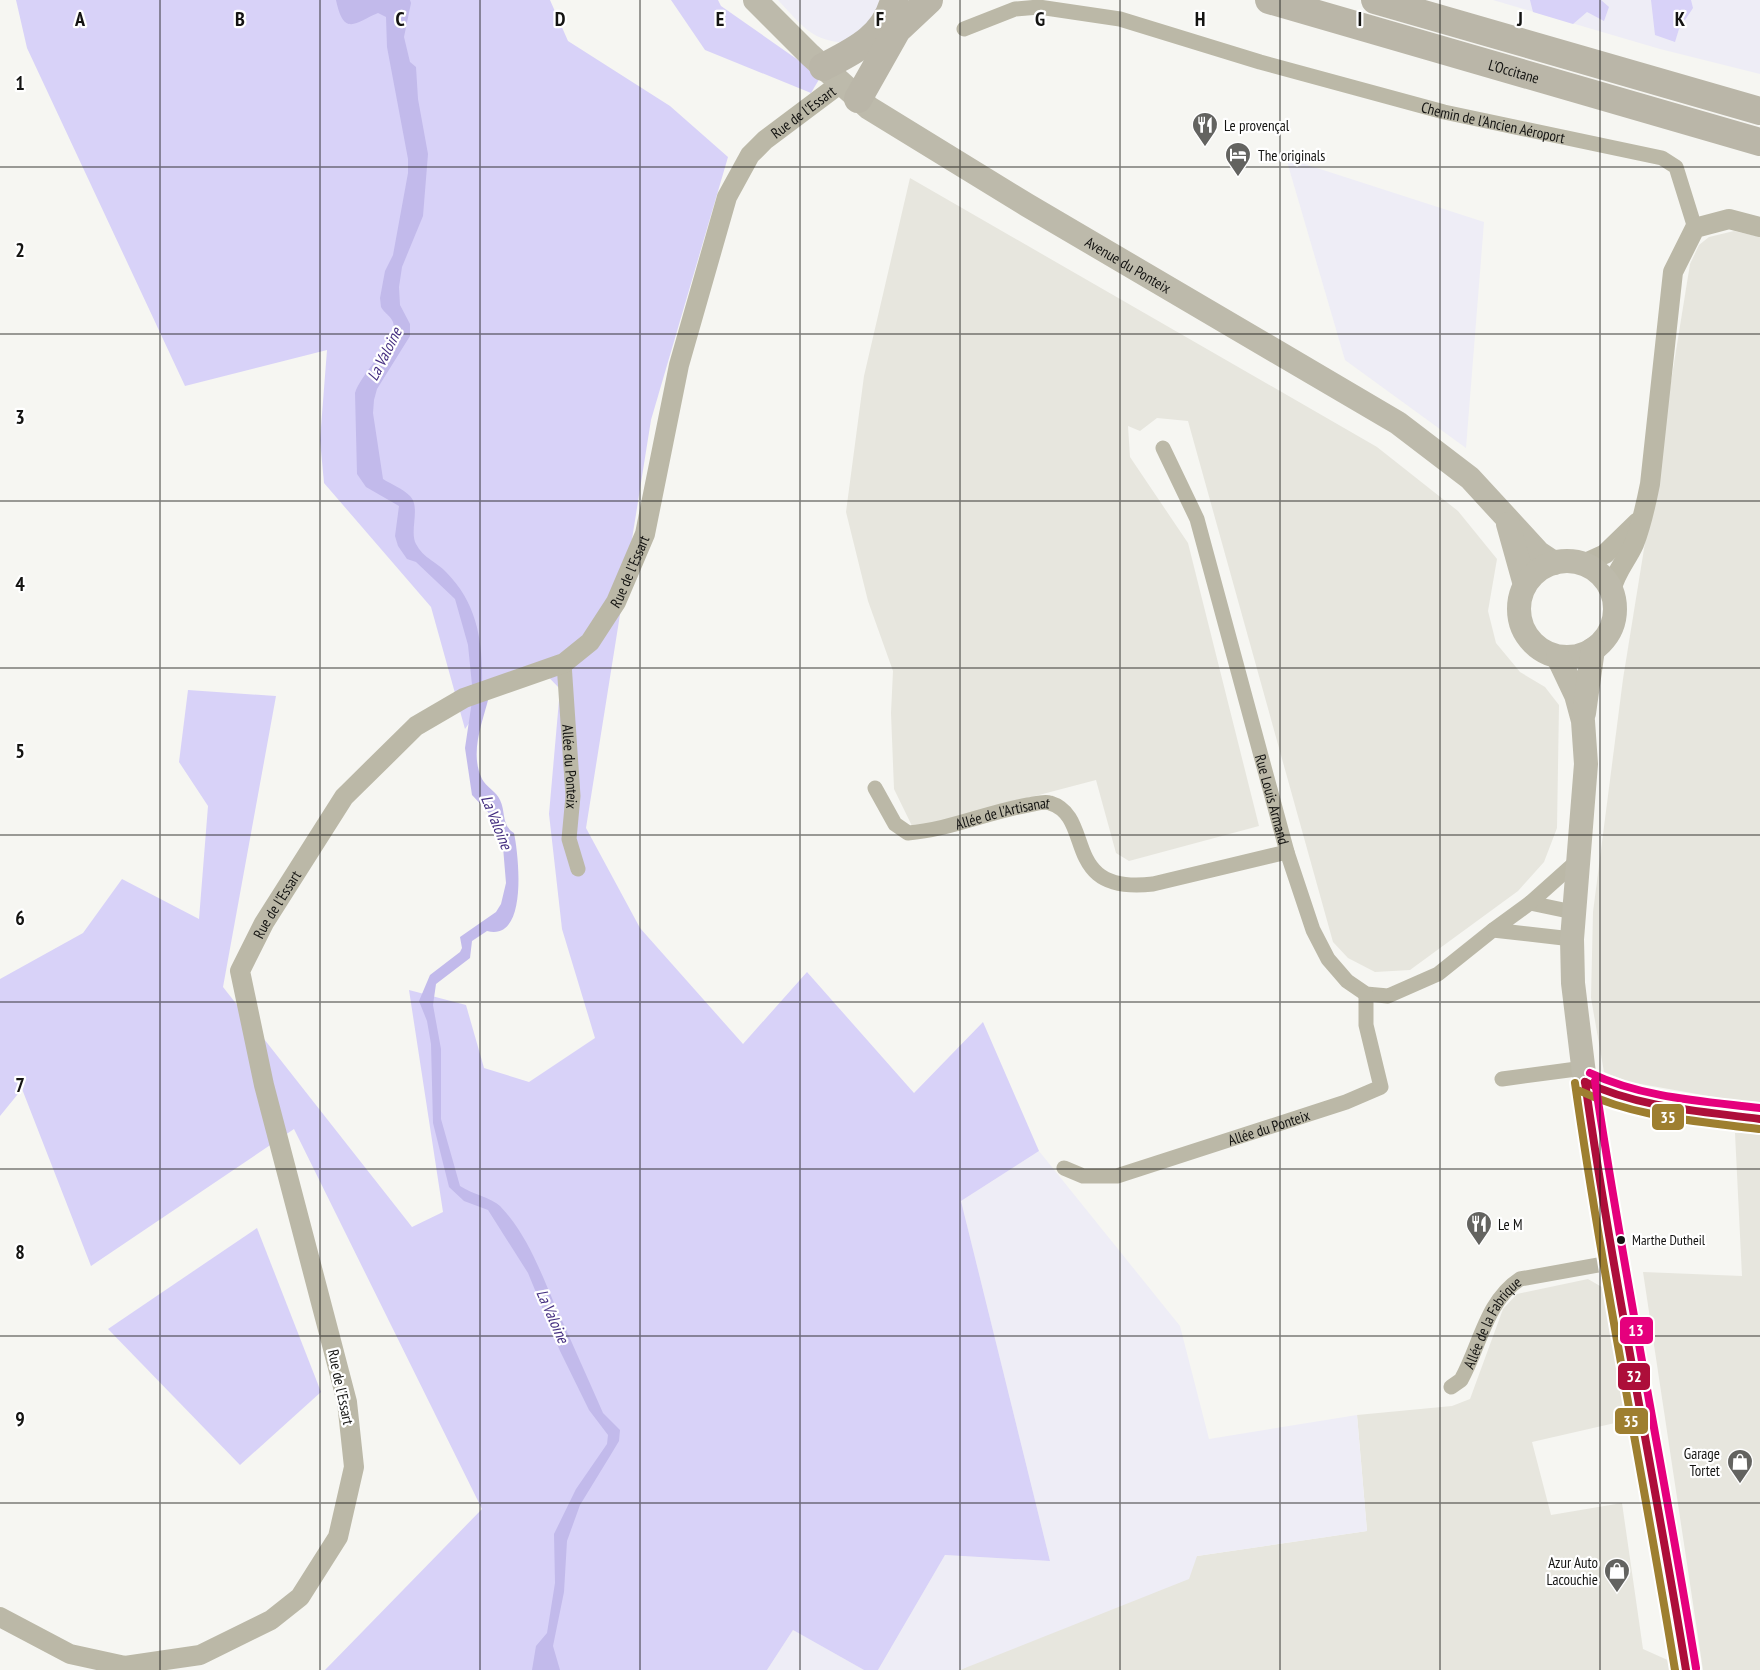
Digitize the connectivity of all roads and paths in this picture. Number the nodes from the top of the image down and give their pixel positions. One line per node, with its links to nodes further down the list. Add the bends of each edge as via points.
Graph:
1 (755, 0): 7 (main road, Avenue du Ponteix)
2 (894, 0): 7 (highway, via 882,27 853,53)
3 (928, 0): 7 (highway)
4 (1269, 0): 9 (highway, L'Occitane)
5 (1375, 0): 8 (highway, L'Occitane)
6 (964, 29): 11 (street, Chemin de l'Ancien Aéroport, via 1015,9 1040,7 1120,19 1444,112 1662,158 1676,167)
7 (841, 83): 14 (main road, Avenue du Ponteix, via 896,126 1398,423 1470,478); 21 (street, Rue de l'Essart, via 765,140 750,155 727,197 679,365 645,534 616,602 590,642)
8 (1760, 111)
9 (1760, 142)
10 (1760, 227): 11 (street, via 1729,219)
11 (1695, 228): 13 (street, via 1673,272)
12 (1163, 448): 24 (street, Rue Louis Armand, via 1197,519)
13 (1644, 516): 16 (street, via 1605,554); 18 (street)
14 (1508, 522): 15 (main road, Avenue du Ponteix); 17 (main road, Avenue du Ponteix)
15 (1554, 563): 16 (main road); 17 (main road, via 1538,571)
16 (1583, 564): 18 (main road, via 1600,575)
17 (1525, 585): 20 (main road, via 1519,607 1523,629 1531,642)
18 (1611, 591): 19 (main road, via 1613,623)
19 (1593, 649): 20 (main road, via 1570,658); 22 (main road)
20 (1558, 657): 22 (main road)
21 (564, 663): 26 (street, Allée du Ponteix, via 573,796 569,839); 38 (street, Rue de l'Essart, via 464,698 416,726 344,797 264,924 240,971 264,1085 347,1402 354,1467 338,1537 300,1597 271,1620 200,1655 125,1666 70,1654)
22 (1583, 721): 25 (main road, via 1586,764)
23 (875, 788): 24 (street, Allée de l'Artisanat, via 894,824 908,833 1048,802 1062,809 1094,870 1110,884 1152,884)
24 (1287, 852): 31 (street, Rue Louis Armand, via 1313,930 1328,959 1347,981)
25 (1577, 861): 27 (street); 28 (main road)
26 (578, 869)
27 (1530, 903): 28 (street); 29 (street)
28 (1573, 912): 30 (main road)
29 (1493, 930): 30 (street); 31 (street, via 1438,974 1388,996)
30 (1572, 939): 32 (main road)
31 (1366, 994): 35 (street, Allée du Ponteix, via 1366,1026 1381,1087 1346,1102 1117,1176 1083,1176)
32 (1584, 1075): 33 (street); 34 (street, via 1600,1090 1654,1103); 36 (main road)
33 (1502, 1079)
34 (1760, 1119)
35 (1064, 1168)
36 (1615, 1262): 37 (street, Allée de la Fabrique, via 1520,1280 1507,1288 1496,1301 1461,1380); 39 (main road)
37 (1451, 1387)
38 (0, 1617)
39 (1686, 1670)

